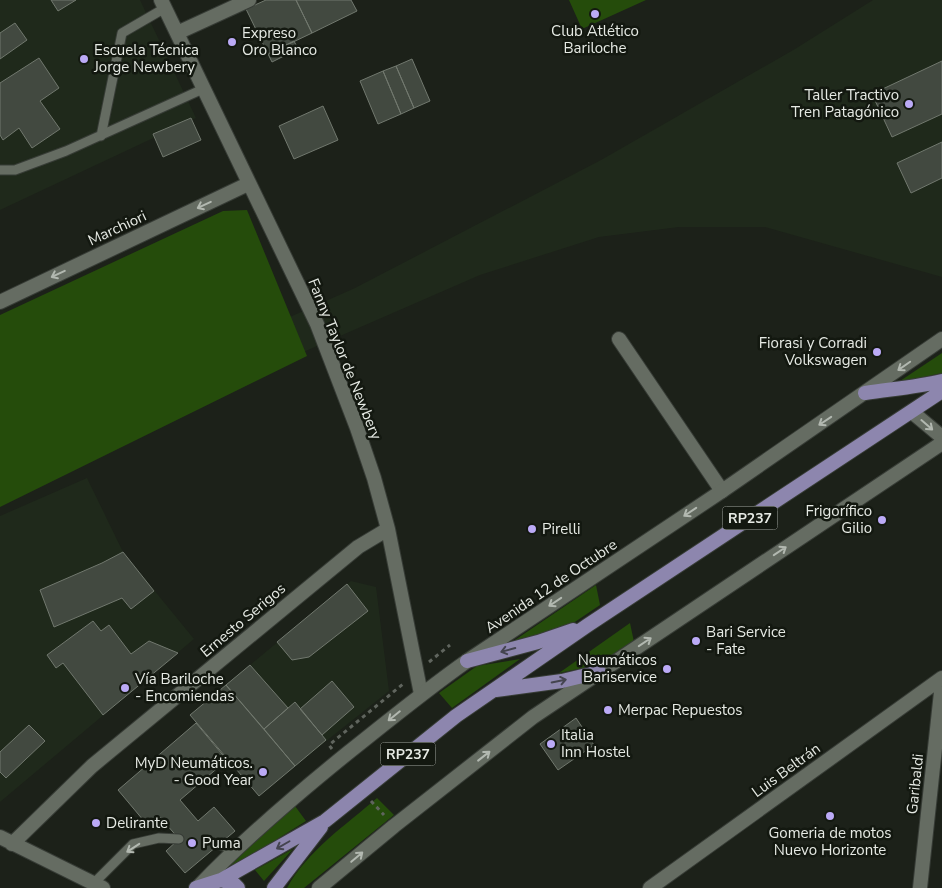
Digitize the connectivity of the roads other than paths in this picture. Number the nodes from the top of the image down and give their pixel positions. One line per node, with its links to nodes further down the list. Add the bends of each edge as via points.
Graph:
1 (248, 0): 3 (street)
2 (163, 4): 3 (street, Fanny Taylor de Newbery); 5 (lane, via 122,33)
3 (177, 33): 4 (street, Fanny Taylor de Newbery)
4 (203, 89): 5 (lane); 7 (street, Fanny Taylor de Newbery)
5 (101, 136): 6 (lane, via 15,170)
6 (0, 170)
7 (248, 184): 8 (street, Marchiori, one-way to 8); 18 (street, Fanny Taylor de Newbery, via 317,324 358,428)
8 (0, 302)
9 (619, 339): 17 (street)
10 (942, 340): 13 (street, Avenida 12 de Octubre, one-way to 13)
11 (942, 381): 13 (main road)
12 (942, 391): 14 (main road, RP237)
13 (865, 393): 17 (street, Avenida 12 de Octubre, one-way to 17)
14 (912, 412): 15 (street, one-way to 15); 19 (main road, RP237)
15 (942, 438)
16 (942, 443): 21 (street, one-way to 16)
17 (722, 491): 20 (street, Avenida 12 de Octubre, one-way to 20)
18 (388, 529): 25 (street, Fanny Taylor de Newbery); 28 (street, Ernesto Serigos, via 358,547)
19 (588, 625): 20 (main road, one-way to 20); 24 (main road, RP237)
20 (467, 661): 25 (street, Avenida 12 de Octubre)
21 (599, 672): 24 (main road, one-way to 21); 36 (street, one-way to 21, via 533,717)
22 (942, 678): 37 (street, Luis Beltrán)
23 (942, 683): 38 (street, Garibaldi)
24 (493, 691): 26 (main road, RP237, via 456,716)
25 (421, 694): 30 (street, Avenida 12 de Octubre, one-way to 30)
26 (325, 820): 31 (main road, RP237, one-way to 31); 35 (main road, RP237)
27 (179, 839): 32 (lane, one-way to 32, via 159,838 133,844)
28 (6, 840): 32 (street)
29 (218, 845): 30 (lane)
30 (235, 849): 33 (street, Avenida 12 de Octubre)
31 (221, 880): 33 (main road, RP237); 34 (main road)
32 (98, 886)
33 (198, 887)
34 (238, 888)
35 (274, 888)
36 (319, 888)
37 (650, 888)
38 (920, 888)

